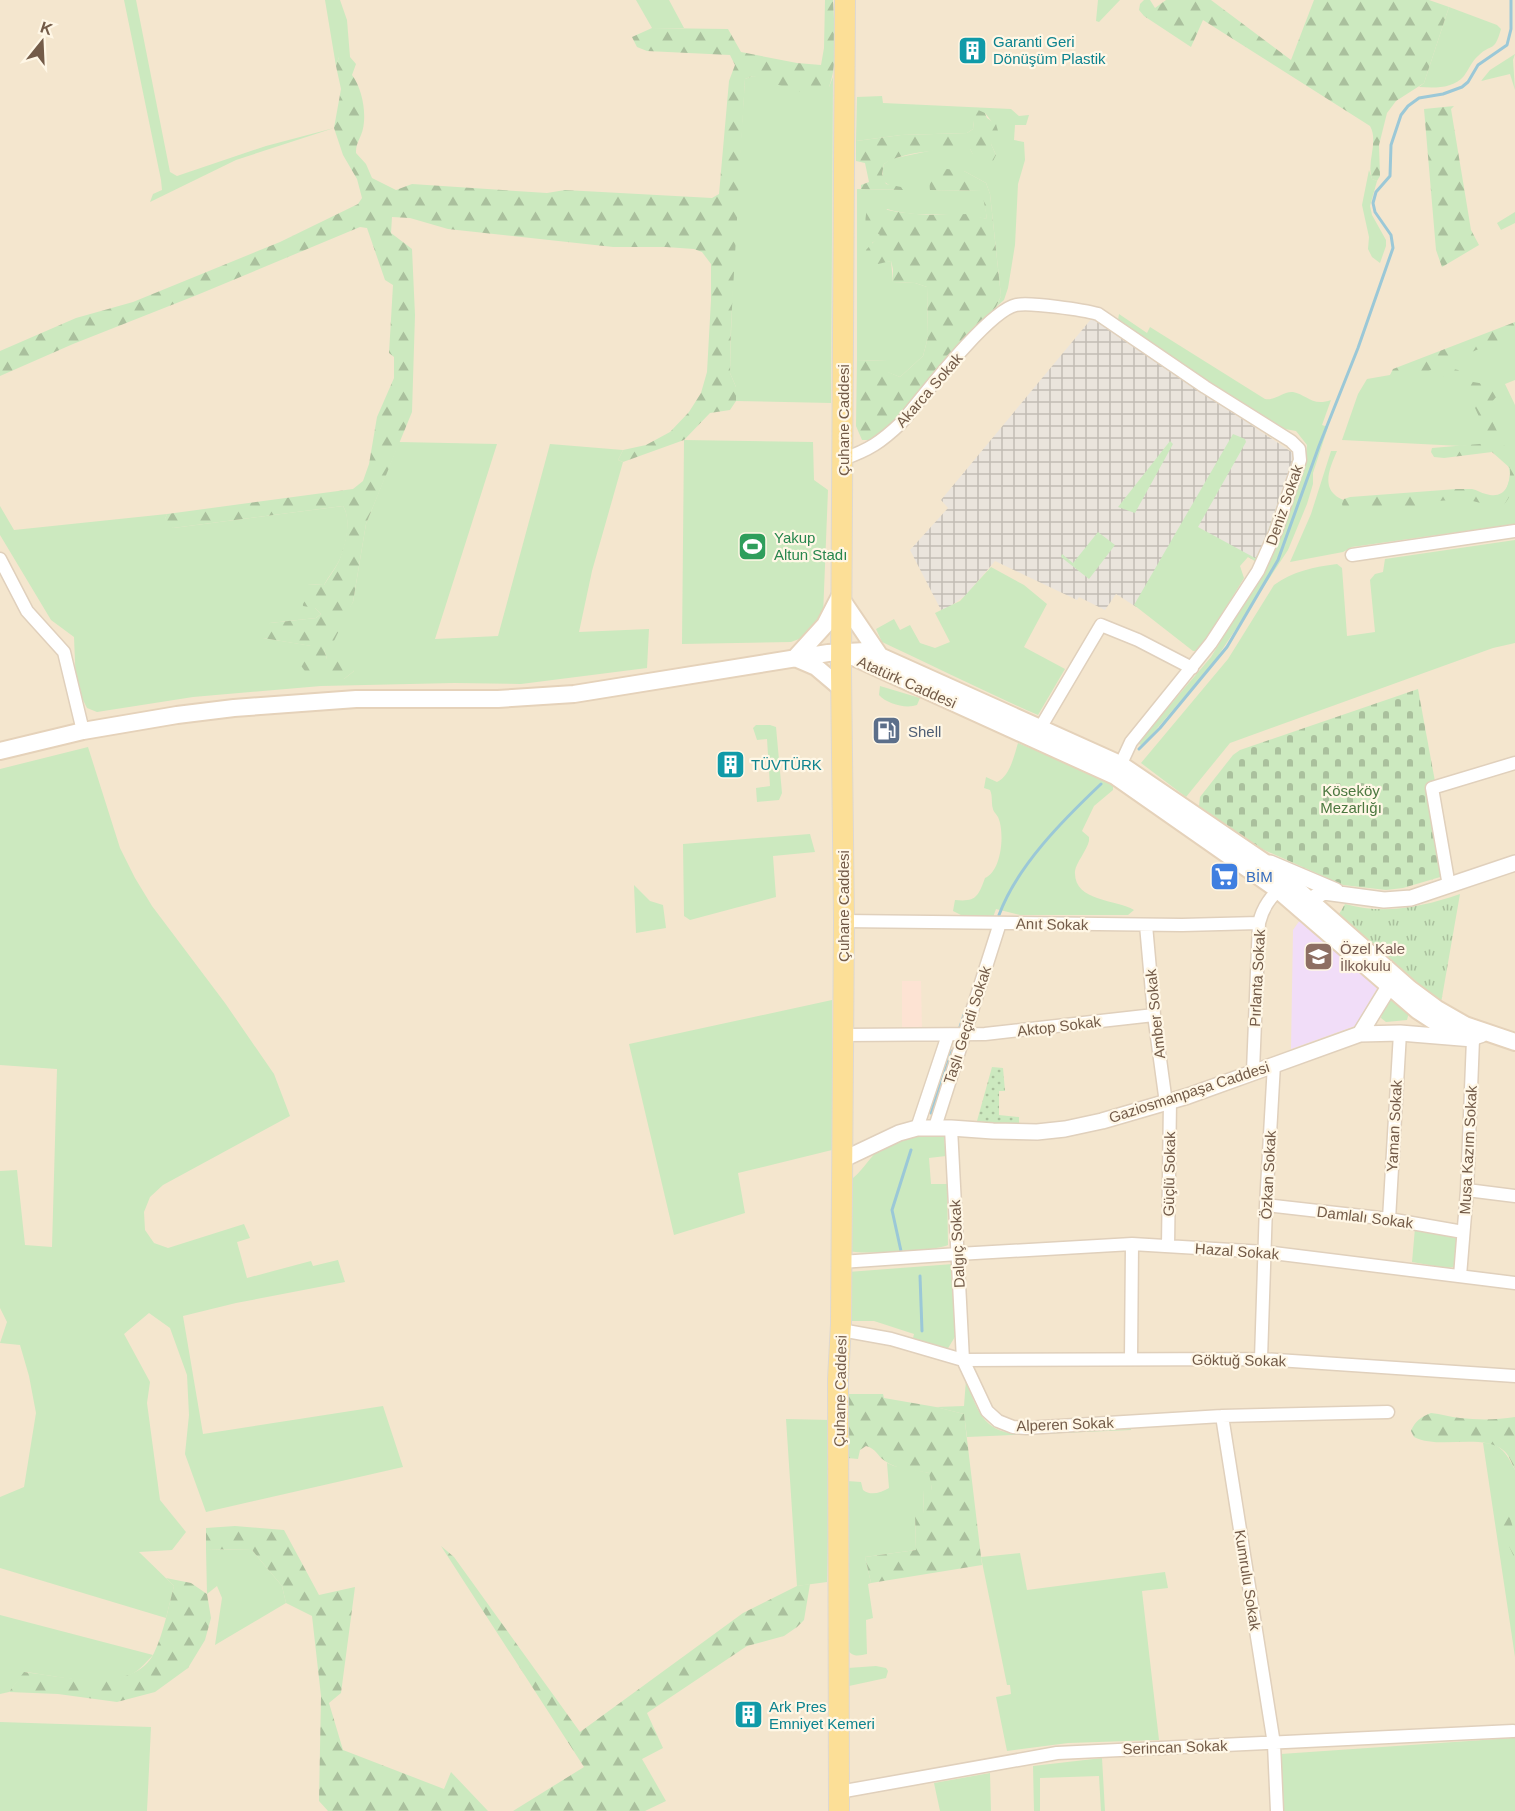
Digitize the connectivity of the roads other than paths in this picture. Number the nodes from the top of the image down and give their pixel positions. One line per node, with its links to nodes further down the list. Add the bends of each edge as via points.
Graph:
1 (845, 0): 3 (main road, Çuhane Caddesi)
2 (1007, 308): 3 (street, Akarca Sokak, via 983,327 886,437 866,451); 11 (street, Deniz Sokak, via 1017,304 1098,314 1299,449 1300,460 1268,552 1230,617)
3 (843, 459): 7 (main road, Çuhane Caddesi)
4 (1515, 531): 5 (street)
5 (1352, 555)
6 (0, 559): 13 (street, via 27,611 64,652)
7 (842, 596): 8 (main road, Çuhane Caddesi); 9 (main road); 10 (main road, via 825,625)
8 (842, 652): 9 (main road, Atatürk Caddesi, via 866,651); 10 (main road); 12 (main road, Çuhane Caddesi); 14 (main road, Atatürk Caddesi)
9 (880, 656): 14 (main road, Atatürk Caddesi)
10 (795, 658): 12 (main road, via 816,667); 13 (main road, via 574,694 297,703 204,712)
11 (1192, 668): 14 (street, via 1101,625); 17 (street, Deniz Sokak, via 1131,742)
12 (842, 690): 24 (main road, Çuhane Caddesi)
13 (83, 731): 15 (main road)
14 (1037, 734): 17 (main road, Atatürk Caddesi)
15 (0, 751)
16 (1515, 763): 21 (street, via 1432,788)
17 (1118, 770): 18 (main road, Atatürk Caddesi); 20 (main road, Atatürk Caddesi)
18 (1258, 858): 20 (main road, Atatürk Caddesi); 22 (street)
19 (1515, 863): 21 (street)
20 (1283, 885): 23 (main road, Atatürk Caddesi); 25 (street, Pırlanta Sokak, via 1264,907)
21 (1449, 886): 22 (street, via 1398,900)
22 (1347, 895): 23 (street, via 1324,892)
23 (1307, 906): 28 (main road, Atatürk Caddesi); 35 (main road, Atatürk Caddesi, via 1410,989)
24 (844, 921): 26 (street, Anıt Sokak); 32 (main road, Çuhane Caddesi)
25 (1259, 922): 27 (street, Anıt Sokak); 38 (street, Pırlanta Sokak)
26 (1000, 923): 27 (street, Anıt Sokak); 34 (street, Taşlı Geçidi Sokak)
27 (1146, 925): 29 (street, Amber Sokak)
28 (1389, 985): 31 (street); 35 (main road, Atatürk Caddesi, via 1431,1020 1450,1030)
29 (1154, 1015): 34 (street, Aktop Sokak); 39 (street, Amber Sokak)
30 (1400, 1033): 31 (street, Gaziosmanpaşa Caddesi); 35 (street, Gaziosmanpaşa Caddesi); 46 (street, Yaman Sokak)
31 (1360, 1034): 37 (street, Gaziosmanpaşa Caddesi)
32 (843, 1035): 33 (street, Aktop Sokak); 42 (main road, Çuhane Caddesi)
33 (948, 1035): 34 (street, Aktop Sokak); 41 (street)
34 (964, 1035): 40 (street, Taşlı Geçidi Sokak)
35 (1481, 1036): 36 (main road, Atatürk Caddesi); 43 (street, Musa Kazım Sokak)
36 (1515, 1043)
37 (1274, 1064): 38 (street, Gaziosmanpaşa Caddesi); 45 (street, Özkan Sokak)
38 (1253, 1071): 39 (street, Gaziosmanpaşa Caddesi)
39 (1168, 1102): 40 (street, Gaziosmanpaşa Caddesi, via 1048,1131); 49 (street, Güçlü Sokak)
40 (943, 1127): 41 (street, Gaziosmanpaşa Caddesi); 51 (street, Dalgıç Sokak)
41 (917, 1128): 42 (street, Gaziosmanpaşa Caddesi, via 899,1132)
42 (842, 1160): 52 (main road, Çuhane Caddesi)
43 (1467, 1190): 44 (street); 47 (street, Musa Kazım Sokak)
44 (1515, 1196)
45 (1266, 1205): 46 (street, Damlalı Sokak); 50 (street, Özkan Sokak)
46 (1389, 1218): 47 (street, Damlalı Sokak)
47 (1463, 1232): 53 (street, Musa Kazım Sokak)
48 (1132, 1244): 49 (street, Hazal Sokak); 51 (street, Hazal Sokak); 56 (street)
49 (1168, 1246): 50 (street, Hazal Sokak)
50 (1265, 1252): 53 (street, Hazal Sokak); 57 (street, Özkan Sokak)
51 (958, 1254): 52 (street, Hazal Sokak); 58 (street, Dalgıç Sokak)
52 (841, 1262): 55 (main road, Çuhane Caddesi)
53 (1460, 1276): 54 (street, Hazal Sokak)
54 (1515, 1283)
55 (841, 1330): 58 (street, via 891,1339); 64 (main road, Çuhane Caddesi)
56 (1131, 1359): 57 (street, Göktuğ Sokak); 58 (street, Göktuğ Sokak)
57 (1261, 1359): 59 (street, Göktuğ Sokak)
58 (963, 1360): 61 (street, Alperen Sokak, via 987,1411 1013,1427)
59 (1515, 1376)
60 (1388, 1412): 61 (street, Alperen Sokak)
61 (1222, 1416): 63 (street, Kumrulu Sokak)
62 (1513, 1731): 63 (street, Serincan Sokak)
63 (1274, 1744): 64 (street, Serincan Sokak, via 1057,1754); 65 (street, Kumrulu Sokak)
64 (839, 1801)
65 (1277, 1811)

